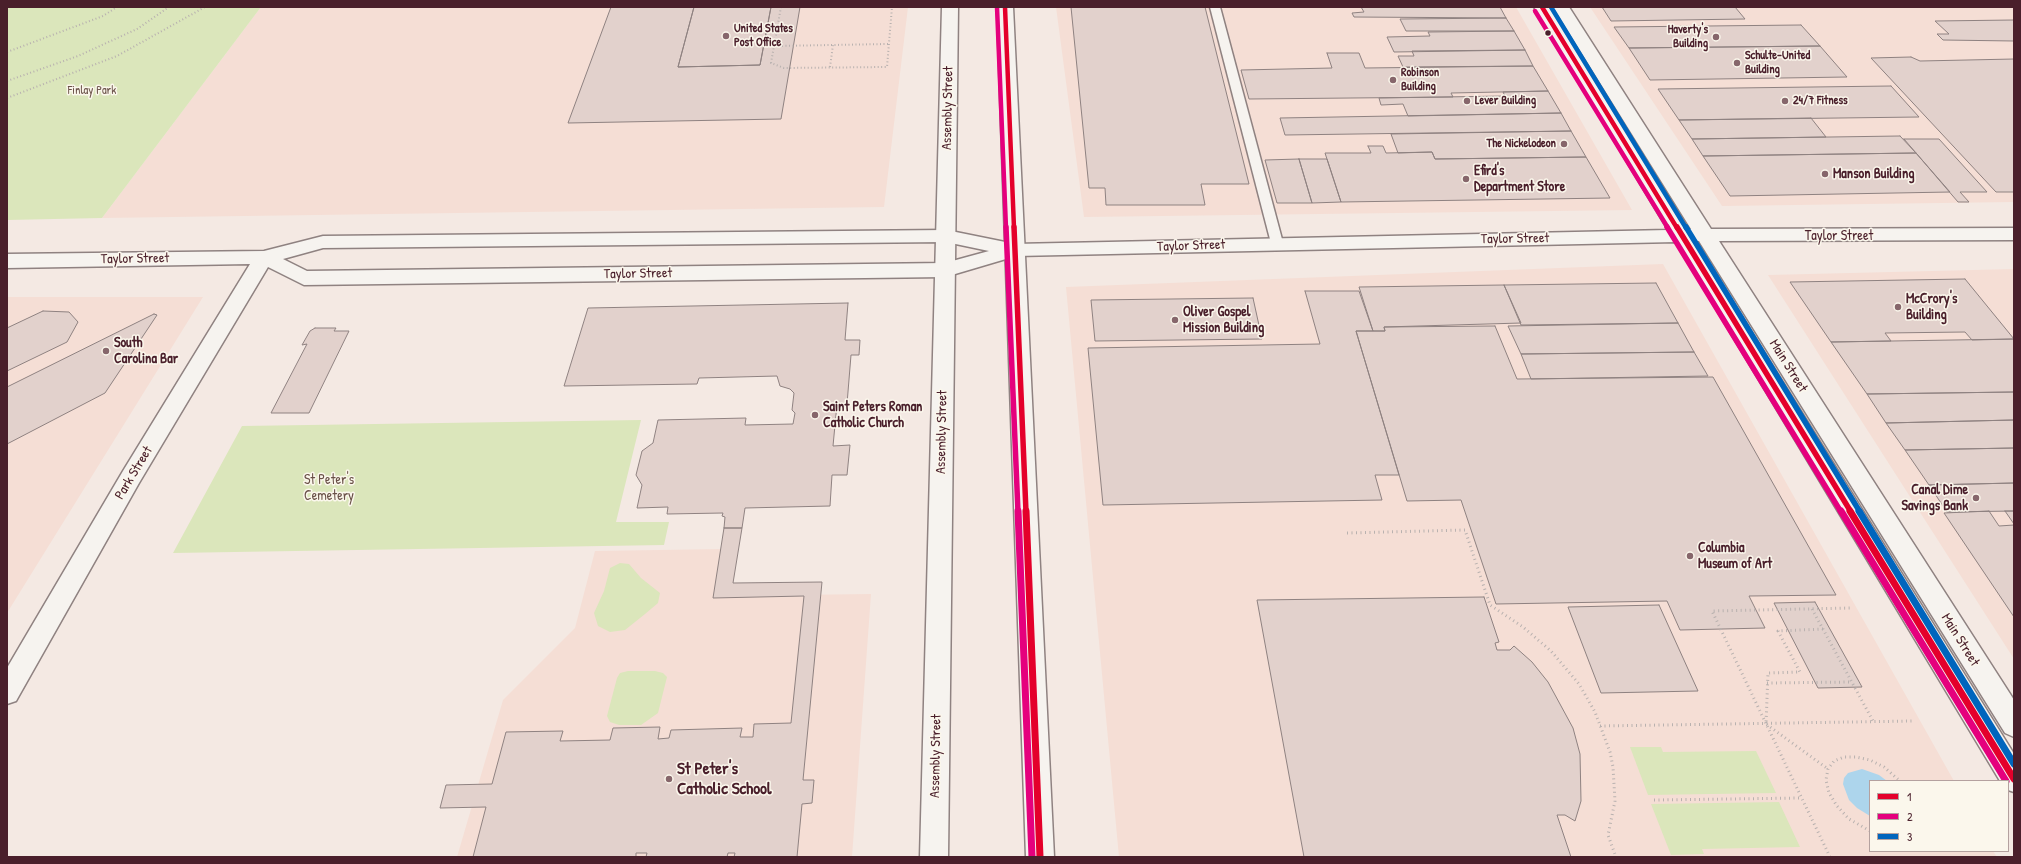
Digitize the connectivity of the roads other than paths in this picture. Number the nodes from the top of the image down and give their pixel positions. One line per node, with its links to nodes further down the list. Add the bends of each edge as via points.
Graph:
1 (950, 7): 7 (main road, Assembly Street)
2 (1005, 7): 11 (main road)
3 (1215, 7): 10 (lane)
4 (1542, 7): 8 (main road, Main Street)
5 (1561, 7): 9 (main road, Main Street)
6 (2014, 234): 9 (main road, Taylor Street)
7 (946, 236): 11 (main road, Taylor Street); 12 (main road, Taylor Street, via 323,242); 14 (main road, Assembly Street)
8 (1682, 236): 9 (main road, Taylor Street); 10 (main road, Taylor Street); 17 (main road, Main Street)
9 (1705, 236): 16 (main road, Main Street)
10 (1278, 243): 11 (main road, Taylor Street)
11 (1015, 250): 14 (main road, Taylor Street); 19 (main road)
12 (264, 257): 13 (main road, Taylor Street); 14 (main road, Taylor Street, via 304,278); 15 (main road, Park Street, via 131,477)
13 (7, 261)
14 (945, 270): 18 (main road, Assembly Street)
15 (7, 692)
16 (2014, 724)
17 (2014, 779)
18 (934, 857)
19 (1040, 857)

